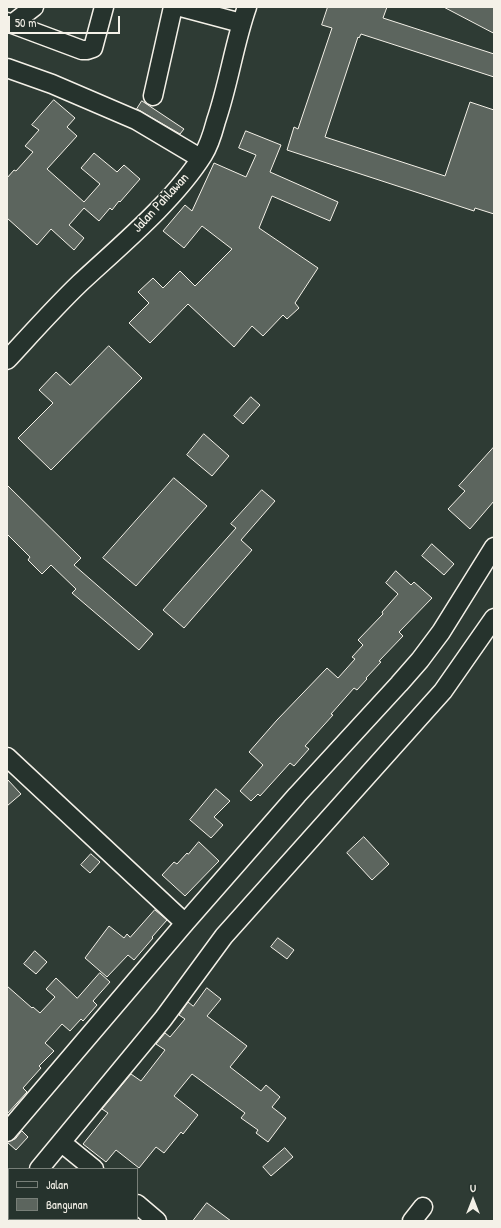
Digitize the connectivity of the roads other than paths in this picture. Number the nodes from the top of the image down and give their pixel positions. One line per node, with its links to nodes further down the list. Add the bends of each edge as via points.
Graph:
1 (34, 7): 6 (street)
2 (104, 7): 6 (street, via 96,41 93,48 87,50)
3 (173, 7): 8 (street)
4 (181, 7): 5 (street)
5 (244, 15): 9 (street, Jalan Pahlawan, via 220,110 211,138)
6 (10, 23)
7 (7, 68): 9 (street, via 136,120)
8 (153, 96)
9 (200, 158): 10 (street, Jalan Pahlawan, via 183,182 156,211 77,286)
10 (7, 360)
11 (494, 547): 14 (street, via 441,632 420,660)
12 (494, 618): 16 (street, via 443,691 224,936 163,1019)
13 (7, 757): 14 (street)
14 (185, 923): 15 (street)
15 (7, 1132)
16 (62, 1143): 17 (street); 18 (street)
17 (40, 1168)
18 (93, 1168)
19 (138, 1205): 20 (street)
20 (157, 1221)

